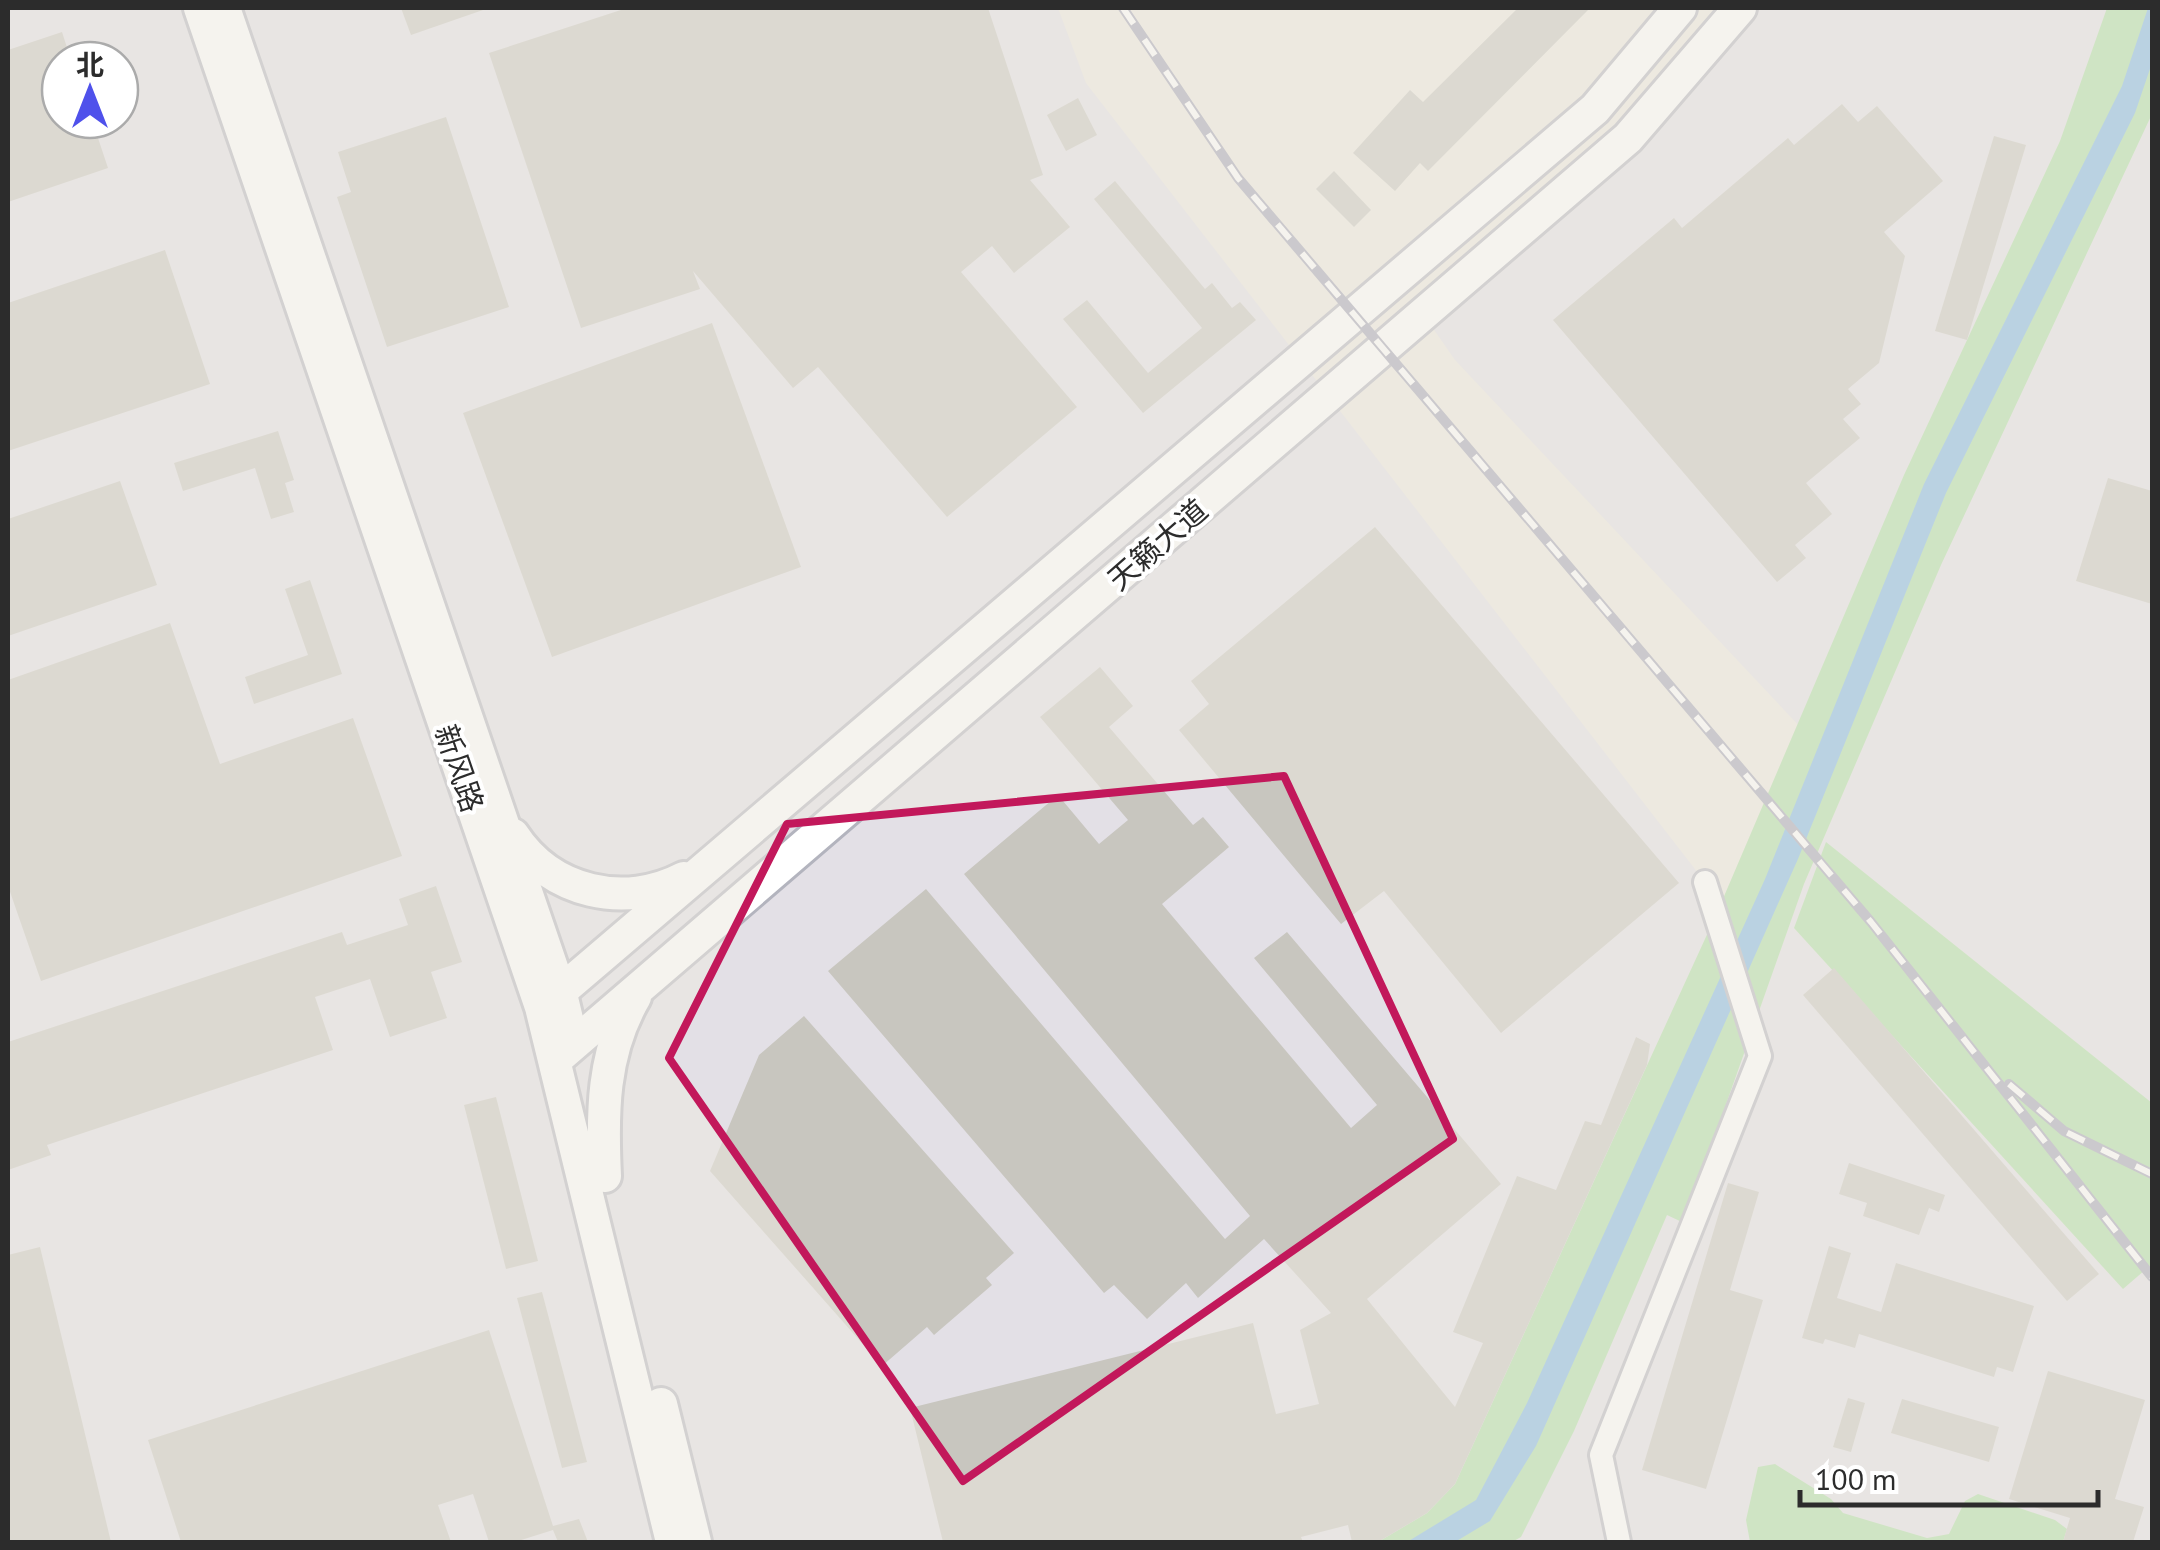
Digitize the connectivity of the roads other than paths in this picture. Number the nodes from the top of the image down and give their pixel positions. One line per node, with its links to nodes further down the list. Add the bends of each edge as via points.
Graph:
1 (200, 8): 9 (main road, 新风路)
2 (224, 8): 5 (main road, 新风路)
3 (1680, 8): 6 (main road, 天籁大道, via 1595,110)
4 (1740, 8): 8 (main road, 天籁大道, via 1628,138)
5 (500, 814): 6 (main road, via 527,856 570,883 613,896 659,891); 9 (main road, 新风路)
6 (719, 859): 9 (main road, 天籁大道)
7 (1705, 882): 14 (street, via 1760,1056 1602,1455)
8 (640, 988): 10 (main road, 天籁大道); 11 (main road, via 622,1018 601,1106)
9 (551, 1000): 10 (main road, 新风路)
10 (564, 1053): 11 (main road, 新风路); 12 (main road, 新风路)
11 (605, 1176): 13 (main road, 新风路)
12 (672, 1542)
13 (695, 1542)
14 (1619, 1542)

